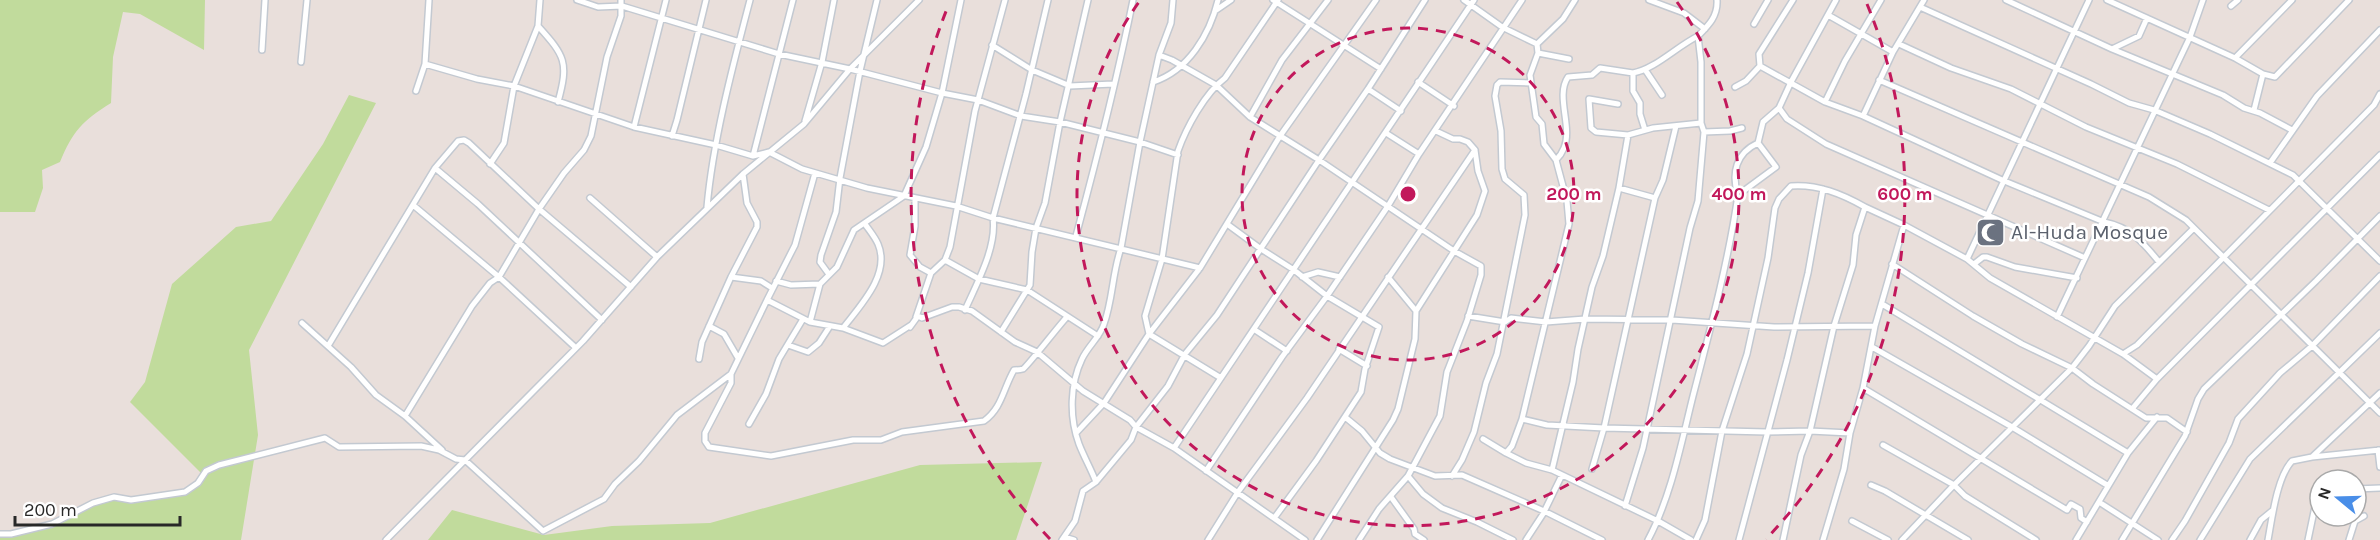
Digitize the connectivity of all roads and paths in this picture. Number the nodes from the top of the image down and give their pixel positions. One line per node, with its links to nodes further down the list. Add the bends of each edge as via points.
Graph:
1 (265, 0): 67 (street)
2 (307, 0): 76 (street)
3 (429, 0): 78 (street)
4 (540, 0): 53 (street)
5 (577, 0): 44 (street, via 598,7)
6 (666, 0): 50 (street)
7 (706, 0): 55 (street)
8 (750, 0): 62 (street)
9 (793, 0): 72 (street)
10 (834, 0): 77 (street)
11 (877, 0): 70 (street)
12 (919, 0): 70 (street)
13 (962, 0): 102 (street)
14 (995, 0): 42 (street)
15 (1048, 0): 84 (street)
16 (1088, 0): 98 (street)
17 (1133, 0): 95 (street)
18 (1173, 0): 73 (street, via 1171,23)
19 (1218, 0): 47 (street)
20 (1231, 0): 47 (street)
21 (1328, 0): 51 (street)
22 (1376, 0): 66 (street)
23 (1425, 0): 82 (street)
24 (1464, 0): 43 (street)
25 (1522, 0): 54 (street)
26 (1575, 0): 63 (street, via 1563,19)
27 (1649, 0): 56 (street, via 1684,13)
28 (1718, 0): 56 (street, via 1718,9)
29 (1768, 0): 52 (street)
30 (1793, 0): 80 (street, via 1759,54)
31 (1836, 0): 48 (street)
32 (1881, 0): 59 (street)
33 (1924, 0): 46 (street)
34 (2006, 0): 58 (street)
35 (2089, 0): 58 (street)
36 (2107, 0): 49 (street)
37 (2238, 0): 45 (street)
38 (2292, 0): 74 (street)
39 (2349, 0): 89 (street, via 2275,77)
40 (1276, 1): 51 (street); 96 (street, via 1225,78)
41 (2201, 1): 61 (street)
42 (1004, 2): 65 (street)
43 (1472, 2): 54 (street); 92 (street)
44 (621, 3): 50 (street); 117 (street)
45 (2231, 6)
46 (1920, 7): 64 (street); 83 (street)
47 (1215, 10): 79 (street, via 1202,42)
48 (1828, 15): 59 (street); 93 (street)
49 (2147, 18): 61 (street); 68 (street, via 2139,36)
50 (660, 19): 55 (street); 125 (street)
51 (1311, 24): 66 (street); 120 (street, via 1281,60)
52 (1755, 24)
53 (538, 26): 97 (street); 106 (street, via 558,48 565,64)
54 (1503, 27): 63 (street); 111 (street)
55 (699, 29): 62 (street); 134 (street)
56 (1705, 29): 60 (street)
57 (2380, 30): 128 (street, via 2317,96)
58 (2075, 31): 68 (street); 83 (street)
59 (1860, 33): 69 (street); 107 (street)
60 (1698, 36): 85 (street); 122 (street)
61 (2190, 37): 74 (street); 88 (street)
62 (739, 41): 72 (street); 139 (street)
63 (1537, 44): 71 (street)
64 (1899, 44): 69 (street); 108 (street)
65 (992, 45): 84 (street); 105 (street)
66 (1345, 47): 82 (street); 135 (street)
67 (262, 50)
68 (2112, 50): 88 (street)
69 (1893, 51): 90 (street)
70 (865, 53): 81 (street); 86 (street)
71 (1538, 53): 75 (street); 94 (street)
72 (780, 54): 77 (street); 146 (street)
73 (1159, 55): 79 (street); 91 (street)
74 (2235, 58): 89 (street)
75 (1569, 59)
76 (300, 62)
77 (822, 62): 81 (street); 123 (street)
78 (425, 64): 97 (street); 101 (street)
79 (1180, 64): 91 (street, via 1168,77); 96 (street)
80 (1760, 66): 93 (street); 99 (street)
81 (850, 69): 86 (street); 123 (street)
82 (1381, 69): 100 (street)
83 (2057, 69): 108 (street); 113 (street, via 2129,103)
84 (1032, 70): 98 (street); 118 (street)
85 (1646, 70): 87 (street); 104 (street)
86 (860, 71): 102 (street); 154 (street)
87 (1633, 73): 127 (street, via 1633,91 1640,103); 148 (street, via 1600,68 1592,75 1567,78 1565,146)
88 (2170, 73): 113 (street); 115 (street)
89 (2263, 74): 115 (street)
90 (1879, 80): 119 (street); 138 (street)
91 (1153, 82): 136 (street)
92 (1418, 82): 111 (street); 114 (street)
93 (1791, 82): 107 (street); 112 (street)
94 (1531, 83): 148 (street, via 1544,144); 234 (street, via 1500,82 1495,96 1502,169 1505,179 1524,195 1525,205)
95 (1113, 84): 98 (street); 132 (street)
96 (1216, 85): 120 (street); 144 (street, via 1183,136)
97 (514, 86): 106 (street); 150 (street, via 504,143)
98 (1070, 86): 121 (street)
99 (1735, 87)
100 (1368, 89): 114 (street); 147 (street)
101 (416, 91)
102 (942, 93): 105 (street); 162 (street, via 926,147)
103 (2380, 94): 110 (street)
104 (1662, 95)
105 (978, 100): 118 (street); 167 (street)
106 (558, 102): 117 (street)
107 (1825, 102): 119 (street)
108 (2040, 104): 138 (street); 140 (street)
109 (1618, 105): 133 (street, via 1589,99 1591,128 1596,132)
110 (2374, 105): 116 (street); 156 (street)
111 (1454, 106): 129 (street)
112 (1779, 108): 137 (street, via 1763,122); 174 (street, via 1787,119 1826,144)
113 (2154, 110): 140 (street); 149 (street)
114 (1401, 111): 131 (street)
115 (2254, 111): 128 (street)
116 (2380, 111)
117 (595, 115): 125 (street); 171 (street, via 584,150)
118 (1020, 116): 121 (street); 176 (street)
119 (1863, 116): 155 (street)
120 (1250, 117): 135 (street)
121 (1060, 122): 132 (street); 181 (street)
122 (1701, 123): 124 (street); 130 (street)
123 (804, 124): 142 (street)
124 (1676, 126): 127 (street); 165 (street)
125 (634, 127): 134 (street)
126 (1742, 128): 130 (street)
127 (1645, 130): 133 (street)
128 (2292, 130): 149 (street)
129 (1436, 131): 141 (street, via 1468,142); 143 (street)
130 (1704, 132): 231 (street, via 1698,201)
131 (1386, 133): 143 (street); 157 (street)
132 (1104, 135): 136 (street); 184 (street)
133 (1628, 135): 159 (street)
134 (672, 136): 139 (street)
135 (1280, 136): 147 (street); 179 (street)
136 (1140, 142): 144 (street); 187 (street)
137 (1758, 143): 161 (street, via 1742,155 1735,168); 161 (street, via 1776,167)
138 (2022, 143): 155 (street); 158 (street)
139 (717, 145): 146 (street); 169 (street)
140 (2137, 148): 158 (street); 173 (street)
141 (1475, 150): 182 (street); 189 (street, via 1485,191 1477,215)
142 (769, 152): 146 (street); 152 (street); 153 (street)
143 (1419, 154): 168 (street)
144 (1178, 155): 193 (street)
145 (2380, 155): 172 (street)
146 (753, 156)
147 (1319, 160): 157 (street); 188 (street)
148 (1556, 160): 235 (street, via 1569,224)
149 (2270, 163): 156 (street)
150 (490, 164): 151 (street, via 464,140 458,141); 171 (street)
151 (435, 168): 166 (street); 186 (street)
152 (815, 173): 154 (street); 212 (street, via 795,245)
153 (742, 174): 169 (street); 206 (street, via 747,203 757,227)
154 (840, 178): 162 (street); 202 (street, via 836,212 820,262)
155 (2002, 180): 174 (street); 177 (street)
156 (2300, 180): 172 (street); 173 (street)
157 (1353, 182): 168 (street); 201 (street)
158 (2120, 186): 177 (street); 183 (street, via 2164,206)
159 (1619, 188): 165 (street); 229 (street)
160 (1822, 189): 170 (street); 240 (street, via 1791,186 1779,199); 244 (street, via 1810,263)
161 (1738, 195): 237 (street)
162 (904, 196): 164 (street); 178 (street)
163 (590, 198): 191 (street)
164 (915, 198): 167 (street); 203 (street, via 910,255)
165 (1655, 198): 232 (street)
166 (413, 205): 205 (street); 253 (street)
167 (956, 206): 176 (street); 195 (street)
168 (1388, 206): 182 (street); 208 (street)
169 (707, 207): 191 (street)
170 (1865, 207): 180 (street); 241 (street, via 1856,235 1853,265)
171 (538, 209): 186 (street); 215 (street)
172 (2327, 209): 185 (street); 214 (street)
173 (2269, 210): 190 (street)
174 (1986, 216): 192 (street); 194 (street)
175 (2380, 216): 185 (street)
176 (993, 218): 181 (street); 211 (street, via 993,237)
177 (2104, 222): 192 (street); 197 (street, via 2118,225 2139,238)
178 (865, 224): 202 (street, via 854,230 837,267); 245 (street, via 878,245 880,269 874,285)
179 (1227, 224): 188 (street); 200 (street)
180 (1904, 225): 194 (street); 198 (street)
181 (1036, 228): 184 (street); 217 (street)
182 (1422, 228): 189 (street); 209 (street)
183 (2194, 228): 190 (street); 197 (street)
184 (1076, 236): 187 (street)
185 (2358, 239): 196 (street); 223 (street)
186 (519, 244): 205 (street); 230 (street)
187 (1121, 248): 193 (street); 250 (street, via 1110,291 1113,299)
188 (1261, 249): 201 (street); 260 (street, via 1217,315)
189 (1454, 251): 222 (street); 224 (street, via 1481,266)
190 (2223, 256): 214 (street); 261 (street, via 2137,345)
191 (657, 257): 215 (street)
192 (2085, 258): 210 (street)
193 (1162, 259): 200 (street); 249 (street, via 1144,316)
194 (1967, 259): 199 (street)
195 (945, 260): 203 (street); 211 (street)
196 (2380, 261)
197 (2159, 262): 251 (street, via 2115,306)
198 (1892, 264): 220 (street); 265 (street, via 1973,316)
199 (1974, 264): 210 (street, via 1988,257 2016,267); 226 (street, via 1990,278)
200 (1200, 268): 249 (street)
201 (1294, 270): 207 (street); 246 (street)
202 (828, 273): 213 (street)
203 (931, 273): 243 (street, via 920,311)
204 (2380, 276): 254 (street)
205 (499, 277): 256 (street); 278 (street, via 472,306)
206 (730, 277): 216 (street, via 761,281); 238 (street)
207 (1302, 277): 208 (street, via 1318,272); 218 (street)
208 (1340, 277): 218 (street)
209 (1388, 277): 222 (street); 227 (street)
210 (2077, 278): 226 (street)
211 (979, 279): 217 (street); 221 (street)
212 (776, 281): 213 (street); 216 (street)
213 (820, 284): 233 (street)
214 (2252, 284): 223 (street); 269 (street)
215 (631, 287): 230 (street)
216 (772, 288): 219 (street)
217 (1027, 290): 225 (street); 247 (street)
218 (1327, 296): 227 (street); 258 (street)
219 (767, 300): 228 (street); 262 (street)
220 (1882, 304): 242 (street); 273 (street)
221 (965, 310): 243 (street, via 952,307 918,316); 247 (street)
222 (1416, 311): 297 (street, via 1415,339 1398,409)
223 (2281, 315): 254 (street); 292 (street, via 2204,389)
224 (1467, 316): 234 (street); 307 (street, via 1447,372 1440,416)
225 (1067, 317): 250 (street); 259 (street)
226 (2057, 317): 251 (street)
227 (1360, 318): 257 (street); 264 (street, via 1379,327)
228 (803, 319): 233 (street); 252 (street)
229 (1585, 319): 232 (street); 235 (street); 283 (street)
230 (602, 320): 256 (street)
231 (1672, 320): 232 (street); 237 (street); 287 (street)
232 (1627, 321): 286 (street)
233 (810, 322): 239 (street)
234 (1505, 322): 235 (street, via 1511,318); 313 (street, via 1480,416)
235 (1546, 322): 281 (street)
236 (302, 323): 253 (street)
237 (1711, 324): 240 (street); 288 (street)
238 (709, 326): 262 (street, via 724,334); 263 (street)
239 (830, 326): 245 (street); 252 (street, via 808,352)
240 (1752, 326): 244 (street); 289 (street, via 1745,362)
241 (1834, 326): 242 (street); 244 (street); 290 (street)
242 (1875, 326): 255 (street)
243 (910, 327): 245 (street, via 883,344)
244 (1793, 327): 291 (street)
245 (843, 328)
246 (1255, 330): 258 (street); 268 (street)
247 (1001, 332): 259 (street)
248 (2380, 333): 266 (street)
249 (1149, 334): 260 (street); 274 (street)
250 (1098, 336): 270 (street)
251 (2094, 338): 261 (street); 265 (street)
252 (788, 345): 282 (street)
253 (328, 346): 278 (street, via 376,395)
254 (2312, 346): 266 (street); 355 (street, via 2280,373 2238,419 2229,443)
255 (1872, 347): 271 (street); 285 (street)
256 (576, 348): 305 (street)
257 (1340, 348): 264 (street); 318 (street)
258 (1287, 351): 310 (street)
259 (1037, 352): 267 (street, via 1024,369 1014,370 1000,405 984,421 771,456 709,447 705,441 705,433 731,383); 270 (street)
260 (1185, 354): 268 (street); 284 (street, via 1168,386)
261 (2123, 354): 269 (street)
262 (738, 358): 267 (street)
263 (699, 359)
264 (1367, 366): 279 (street, via 1361,392)
265 (2072, 368): 273 (street); 276 (street)
266 (2339, 373): 275 (street); 356 (street, via 2250,459)
267 (731, 374): 305 (street, via 677,415 604,500 543,531)
268 (1221, 378): 298 (street)
269 (2157, 379): 276 (street)
270 (1072, 382): 274 (street); 293 (street)
271 (1863, 388): 294 (street); 304 (street)
272 (2380, 393): 275 (street)
273 (2040, 399): 285 (street); 301 (street)
274 (1104, 403): 284 (street); 293 (street)
275 (2369, 403): 277 (street); 302 (street)
276 (2132, 409): 280 (street, via 2146,418)
277 (2380, 412)
278 (405, 416): 303 (street)
279 (1345, 417): 297 (street); 325 (street)
280 (2157, 417): 292 (street, via 2167,418); 301 (street)
281 (1522, 419): 283 (street); 300 (street)
282 (749, 424)
283 (1562, 426): 286 (street); 309 (street)
284 (1136, 427): 298 (street); 314 (street, via 1131,440)
285 (2012, 427): 304 (street); 317 (street)
286 (1604, 428): 287 (street); 308 (street)
287 (1646, 428): 288 (street); 321 (street)
288 (1685, 429): 289 (street); 326 (street)
289 (1722, 431): 291 (street); 344 (street, via 1705,520)
290 (1810, 431): 291 (street); 294 (street); 346 (street)
291 (1767, 432): 345 (street)
292 (2187, 432): 329 (street)
293 (1076, 433): 314 (street)
294 (1850, 433): 347 (street)
295 (1483, 439): 300 (street)
296 (1882, 445): 316 (street)
297 (1375, 446): 307 (street, via 1380,453); 336 (street)
298 (1174, 448): 310 (street)
299 (2379, 450): 302 (street); 306 (street)
300 (1506, 453): 309 (street)
301 (2128, 453): 317 (street)
302 (2312, 457): 323 (street, via 2289,464)
303 (456, 459): 305 (street); 330 (street, via 420,446 339,447 325,438 219,465 206,471 185,492 131,500 114,497 52,524)
304 (1982, 459): 316 (street); 328 (street, via 2067,510 2071,504 2080,509 2081,518)
305 (465, 460): 332 (street)
306 (2380, 467)
307 (1412, 469): 312 (street); 313 (street)
308 (1592, 469)
309 (1552, 470): 311 (street)
310 (1206, 471): 318 (street)
311 (1562, 475): 321 (street); 322 (street)
312 (1408, 476): 319 (street); 339 (street, via 1436,505)
313 (1452, 476): 322 (street, via 1462,475)
314 (1096, 482): 331 (street, via 1083,491 1075,521)
315 (1871, 485): 324 (street)
316 (1954, 485): 324 (street); 351 (street, via 1965,496)
317 (2107, 485): 320 (street)
318 (1238, 492): 325 (street); 334 (street)
319 (1390, 496): 337 (street); 338 (street, via 1415,534)
320 (2099, 502): 328 (street); 329 (street)
321 (1625, 506): 326 (street)
322 (1544, 511): 340 (street); 341 (street)
323 (2273, 511): 357 (street, via 2261,520); 358 (street)
324 (1925, 516): 349 (street); 350 (street)
325 (1275, 518): 335 (street)
326 (1658, 521): 342 (street); 343 (street)
327 (1852, 521): 348 (street)
328 (2087, 522): 352 (street)
329 (2133, 522): 353 (street); 354 (street)
330 (0, 534)
331 (1063, 538): 333 (street)
332 (386, 540)
333 (1074, 540)
334 (1208, 540)
335 (1305, 540)
336 (1317, 540)
337 (1359, 540)
338 (1424, 540)
339 (1513, 540)
340 (1526, 540)
341 (1602, 540)
342 (1648, 540)
343 (1691, 540)
344 (1696, 540)
345 (1739, 540)
346 (1783, 540)
347 (1823, 540)
348 (1888, 540)
349 (1902, 540)
350 (1968, 540)
351 (2036, 540)
352 (2076, 540)
353 (2122, 540)
354 (2158, 540)
355 (2172, 540)
356 (2200, 540)
357 (2250, 540)
358 (2268, 540)

